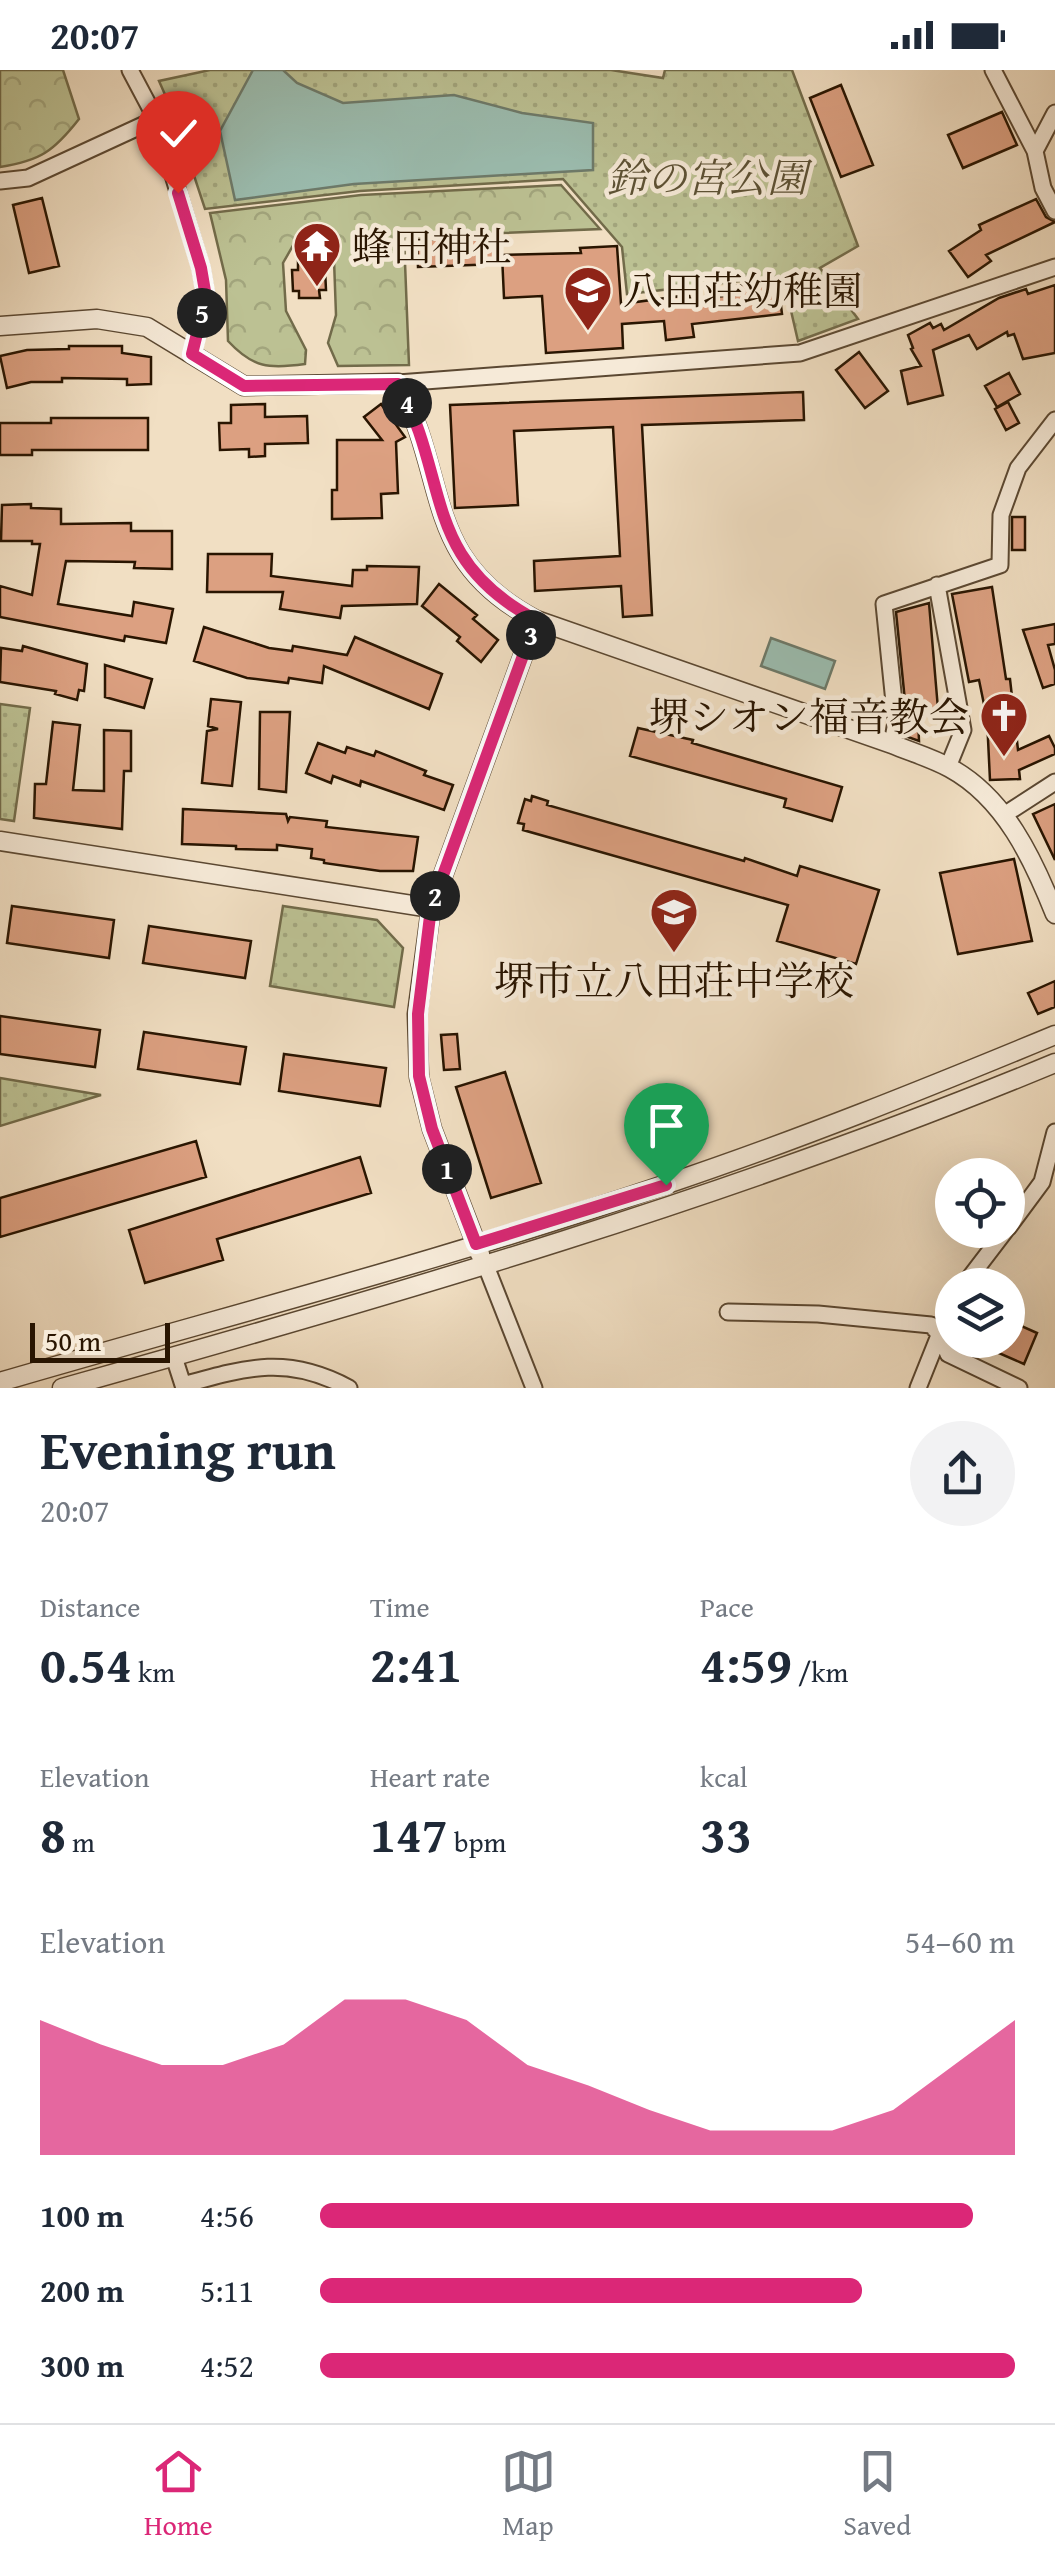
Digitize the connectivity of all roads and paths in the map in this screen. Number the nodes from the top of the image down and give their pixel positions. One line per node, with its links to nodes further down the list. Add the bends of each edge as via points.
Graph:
1 (130, 70): 4 (street)
2 (994, 70): 5 (street)
3 (1055, 113): 5 (street)
4 (156, 118): 6 (street, via 28,178); 10 (street, via 206,297)
5 (1035, 151): 7 (street)
6 (0, 181)
7 (1055, 211)
8 (1054, 268): 11 (street, via 800,353)
9 (0, 326): 10 (street, via 97,319 146,327)
10 (192, 354): 11 (street, via 244,386)
11 (398, 384): 14 (street, via 452,540 484,586)
12 (1055, 420): 13 (street, via 1018,468 1000,515 1000,565)
13 (938, 585): 15 (street, via 884,604 896,722); 16 (street, via 963,730)
14 (536, 620): 15 (street); 20 (street)
15 (892, 744): 16 (street)
16 (948, 767): 18 (street)
17 (1055, 782): 18 (street)
18 (1004, 815): 21 (street)
19 (0, 842): 20 (street)
20 (431, 908): 26 (street, via 418,1014 419,1076)
21 (1055, 914)
22 (1055, 1036): 26 (street, via 666,1185)
23 (1055, 1064): 28 (street, via 776,1172)
24 (1055, 1132): 25 (street, via 1042,1182)
25 (1025, 1205)
26 (476, 1244): 28 (street); 35 (street)
27 (992, 1248): 29 (street)
28 (486, 1266): 33 (street); 39 (street)
29 (977, 1268)
30 (728, 1312): 31 (street, via 818,1314)
31 (935, 1329)
32 (935, 1350): 40 (street)
33 (174, 1357): 36 (street, via 183,1385); 37 (street)
34 (956, 1358): 41 (street)
35 (0, 1382)
36 (208, 1383): 38 (street, via 270,1365 316,1371)
37 (62, 1388)
38 (349, 1388)
39 (534, 1388)
40 (918, 1388)
41 (1019, 1388)

